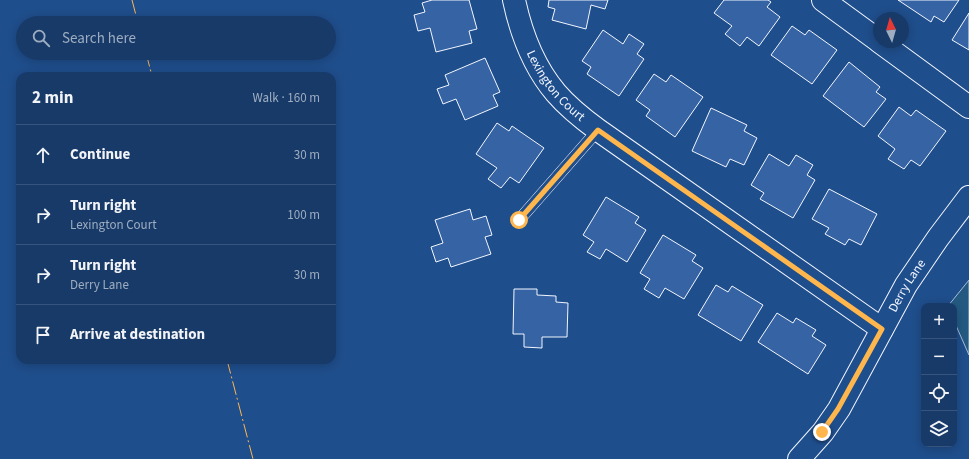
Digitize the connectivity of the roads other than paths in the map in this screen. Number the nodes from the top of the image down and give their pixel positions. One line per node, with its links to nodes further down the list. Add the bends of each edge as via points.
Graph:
1 (514, 0): 6 (street, Lexington Court, via 528,45 540,70 556,93)
2 (823, 0): 3 (street)
3 (873, 37)
4 (888, 48): 5 (street)
5 (969, 107)
6 (598, 130): 8 (lane); 9 (street, Lexington Court)
7 (969, 197): 9 (street, Derry Lane, via 906,285)
8 (519, 220)
9 (882, 329): 10 (street, Derry Lane, via 838,409)
10 (799, 459)

